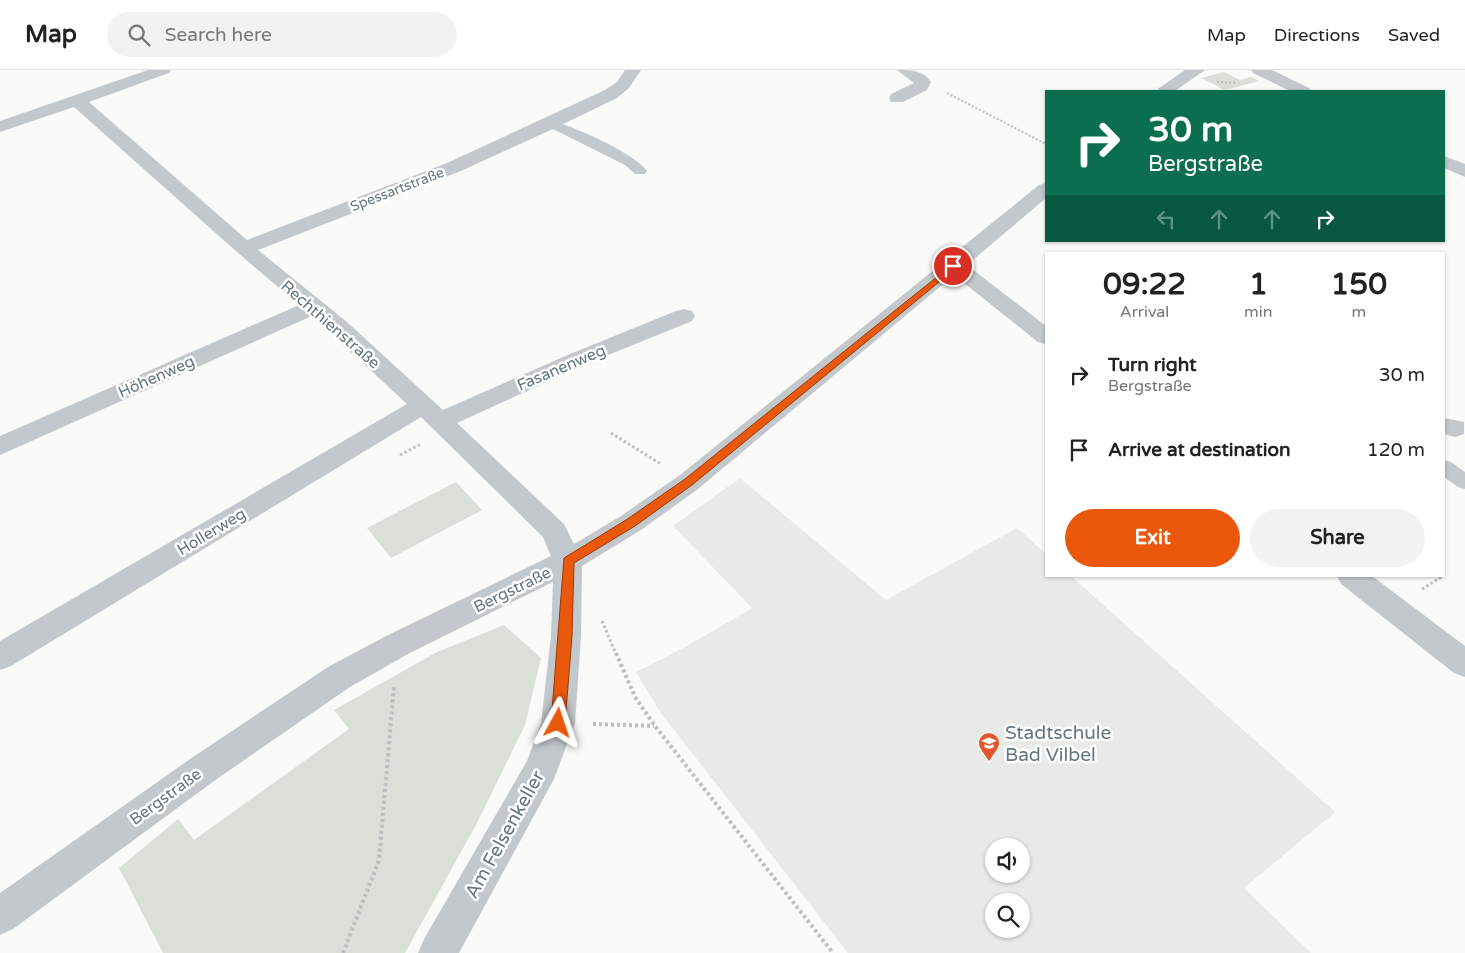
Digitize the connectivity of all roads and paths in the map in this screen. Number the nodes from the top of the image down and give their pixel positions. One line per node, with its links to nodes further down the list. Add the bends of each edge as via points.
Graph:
1 (163, 70): 11 (street)
2 (633, 70): 12 (street, Spessartstraße, via 623,85 611,94)
3 (905, 70): 10 (street, via 923,82 921,87)
4 (1164, 72): 6 (street)
5 (1264, 72): 6 (path, via 1238,83 1218,82); 8 (street)
6 (1191, 73): 7 (street)
7 (1166, 90)
8 (1301, 90)
9 (950, 94): 14 (path)
10 (897, 98)
11 (78, 101): 13 (street); 19 (street, Rechthienstraße)
12 (549, 124): 16 (lane, via 621,158); 19 (street, Spessartstraße, via 446,170)
13 (0, 127)
14 (1045, 143)
15 (1445, 161): 17 (street)
16 (640, 171)
17 (1465, 171)
18 (1045, 190): 20 (street, Bergstraße)
19 (244, 248): 21 (street, Rechthienstraße)
20 (953, 266): 23 (street); 28 (street, Bergstraße)
21 (313, 307): 24 (street, Rechthienstraße); 26 (street, Höhenweg)
22 (684, 316): 24 (street, Fasanenweg)
23 (1045, 336)
24 (431, 413): 30 (street, Rechthienstraße, via 554,531); 36 (street, Hollerweg)
25 (611, 433): 28 (path)
26 (0, 446)
27 (1445, 468): 29 (lane)
28 (688, 482): 30 (street, Bergstraße)
29 (1465, 482)
30 (568, 561): 35 (street, Bergstraße); 42 (street, Am Felsenkeller, via 566,636 558,723 542,768)
31 (1352, 577): 37 (street)
32 (1438, 577): 33 (path, via 1421,590)
33 (1428, 595)
34 (601, 619): 39 (path, via 635,697)
35 (397, 645): 40 (street, Bergstraße, via 339,677 245,740); 41 (path, via 379,860)
36 (0, 657)
37 (1465, 664)
38 (612, 724): 39 (path)
39 (655, 726): 43 (path)
40 (0, 916)
41 (343, 953)
42 (438, 953)
43 (834, 953)

